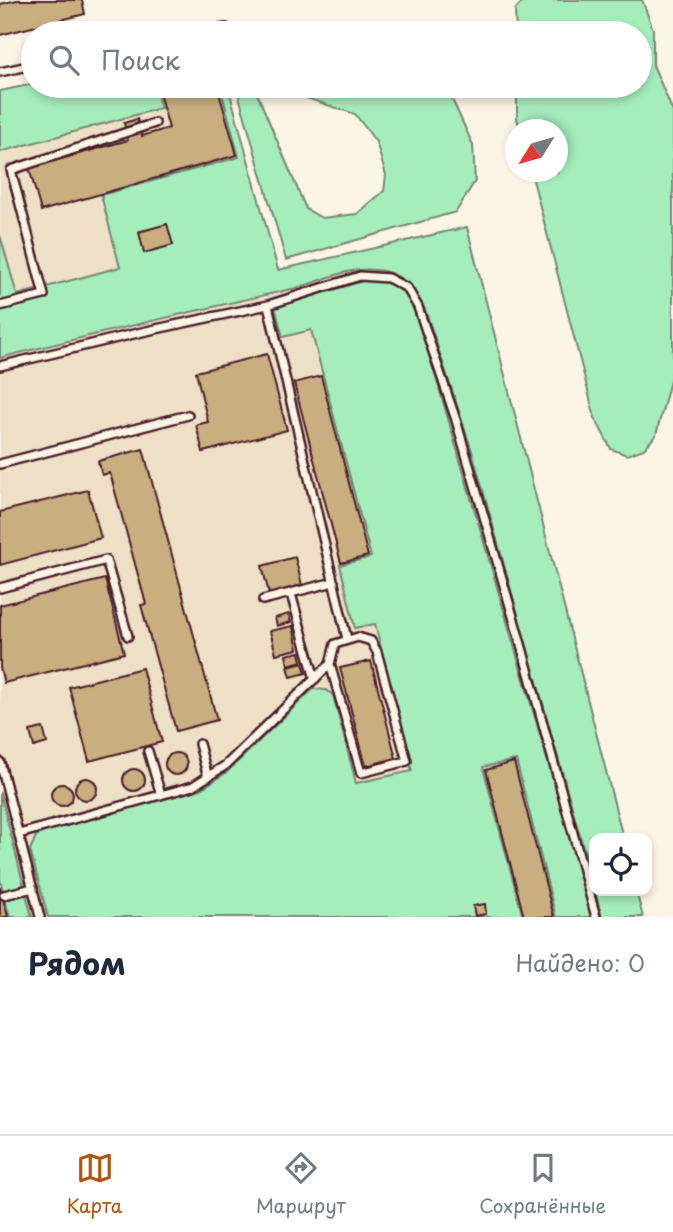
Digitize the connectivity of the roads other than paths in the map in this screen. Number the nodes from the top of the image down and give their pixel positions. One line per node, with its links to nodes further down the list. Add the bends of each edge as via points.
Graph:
1 (21, 68): 2 (lane)
2 (0, 72)
3 (155, 122): 5 (lane, via 11,170 44,295)
4 (268, 305): 6 (lane); 9 (lane); 26 (lane, via 360,276 388,278 407,288 414,298 456,421)
5 (0, 306)
6 (0, 366)
7 (188, 415): 8 (lane)
8 (0, 464)
9 (334, 583): 11 (lane); 14 (lane)
10 (0, 588): 13 (lane, via 106,560)
11 (291, 594): 12 (lane); 16 (lane)
12 (263, 600)
13 (128, 636)
14 (347, 639): 15 (lane, via 335,644); 15 (lane, via 371,641 377,652 407,761 361,773)
15 (330, 664): 16 (lane)
16 (315, 678): 20 (lane)
17 (199, 744): 20 (lane)
18 (148, 751): 21 (lane)
19 (0, 762): 22 (lane)
20 (208, 777): 21 (lane)
21 (161, 795): 22 (lane)
22 (19, 834): 23 (lane)
23 (33, 888): 24 (lane); 25 (lane)
24 (4, 895)
25 (40, 917)
26 (596, 917)

